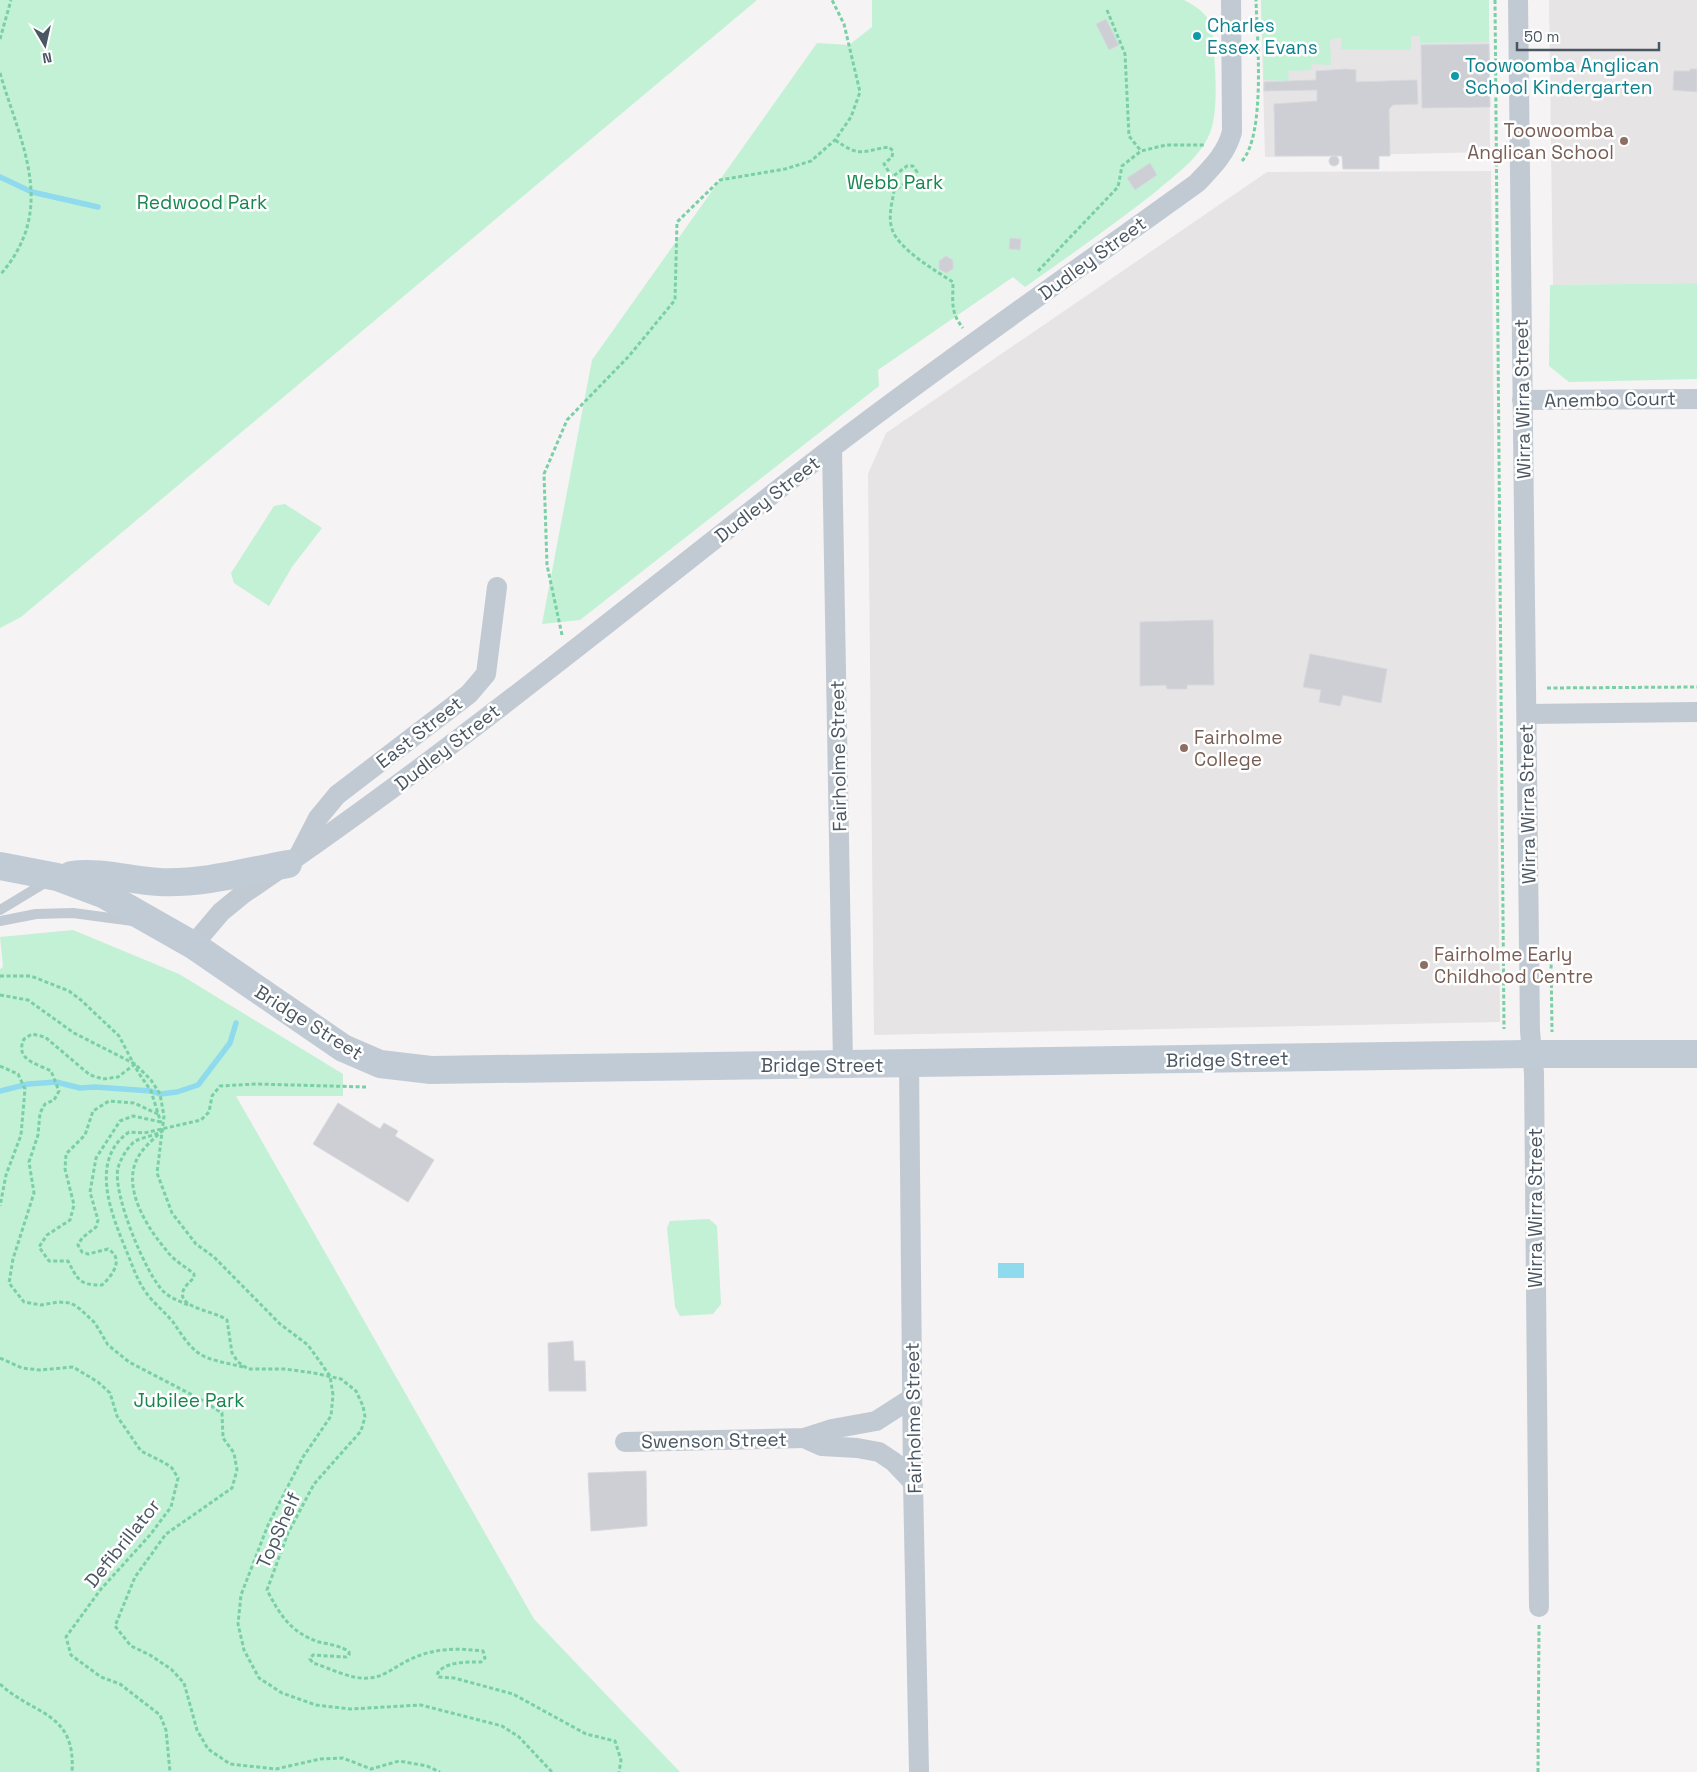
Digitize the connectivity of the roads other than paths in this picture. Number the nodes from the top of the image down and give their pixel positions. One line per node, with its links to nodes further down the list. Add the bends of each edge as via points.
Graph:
1 (1231, 0): 5 (street, Dudley Street, via 1234,114 1228,145 1221,157 1197,183)
2 (1518, 0): 4 (street, Wirra Wirra Street)
3 (1697, 398): 4 (street, Anembo Court)
4 (1522, 400): 8 (street, Wirra Wirra Street)
5 (832, 448): 9 (street, Dudley Street, via 401,782); 18 (street, Fairholme Street)
6 (497, 587): 9 (street, East Street, via 486,674 469,694 338,795 318,818)
7 (1697, 712): 8 (street)
8 (1526, 714): 16 (street, Wirra Wirra Street)
9 (293, 861): 11 (street, via 189,882 158,882 86,873); 15 (street, Dudley Street, via 221,912)
10 (0, 866): 11 (street, Bridge Street)
11 (57, 877): 12 (lane); 14 (street, Bridge Street, via 105,895)
12 (0, 910)
13 (0, 921): 14 (lane, via 36,914 74,913)
14 (159, 925): 15 (street, Bridge Street)
15 (193, 945): 18 (street, Bridge Street, via 343,1048 380,1064 431,1070)
16 (1532, 1054): 17 (street, Bridge Street); 19 (street, Bridge Street); 24 (street, Wirra Wirra Street)
17 (1697, 1054)
18 (843, 1064): 19 (street, Bridge Street)
19 (909, 1064): 20 (street, Fairholme Street)
20 (912, 1398): 21 (street, Swenson Street, via 876,1421); 23 (street, Fairholme Street)
21 (804, 1438): 22 (street, Swenson Street); 23 (street, Swenson Street, via 822,1446 879,1452)
22 (624, 1442)
23 (913, 1482): 25 (street, Fairholme Street)
24 (1539, 1607)
25 (919, 1772)

